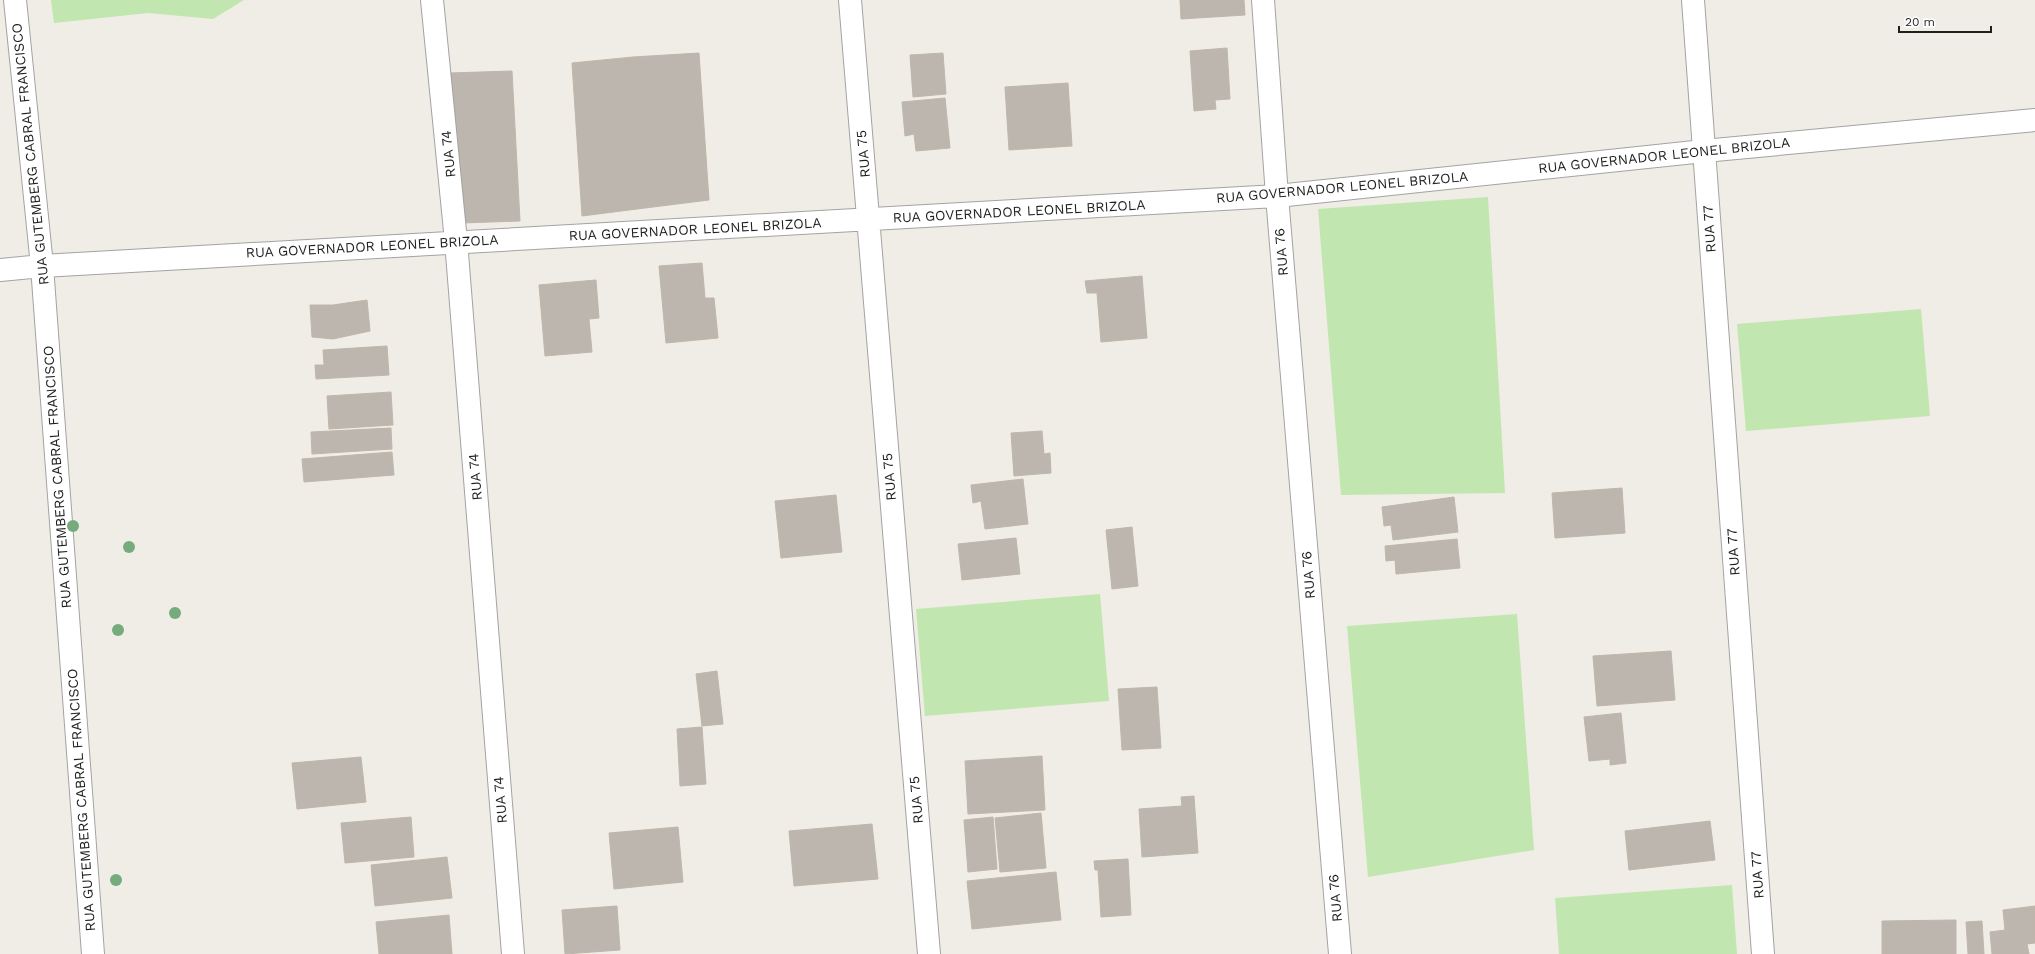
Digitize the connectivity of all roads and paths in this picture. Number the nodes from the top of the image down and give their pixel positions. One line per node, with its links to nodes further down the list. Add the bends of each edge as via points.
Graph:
1 (15, 0): 11 (street, RUA GUTEMBERG CABRAL FRANCISCO)
2 (432, 0): 10 (street, RUA 74)
3 (850, 0): 9 (street, RUA 75)
4 (1263, 0): 8 (street, RUA 76)
5 (1693, 0): 7 (street, RUA 77)
6 (2035, 120): 7 (street, RUA GOVERNADOR LEONEL BRIZOLA)
7 (1704, 150): 8 (street, RUA GOVERNADOR LEONEL BRIZOLA); 17 (street, RUA 77)
8 (1277, 196): 9 (street, RUA GOVERNADOR LEONEL BRIZOLA); 16 (street, RUA 76)
9 (868, 220): 10 (street, RUA GOVERNADOR LEONEL BRIZOLA); 15 (street, RUA 75)
10 (456, 241): 11 (street, RUA GOVERNADOR LEONEL BRIZOLA); 14 (street, RUA 74)
11 (42, 266): 12 (street, RUA GOVERNADOR LEONEL BRIZOLA); 13 (street, RUA GUTEMBERG CABRAL FRANCISCO)
12 (0, 270)
13 (93, 954)
14 (513, 954)
15 (929, 954)
16 (1340, 954)
17 (1763, 954)

